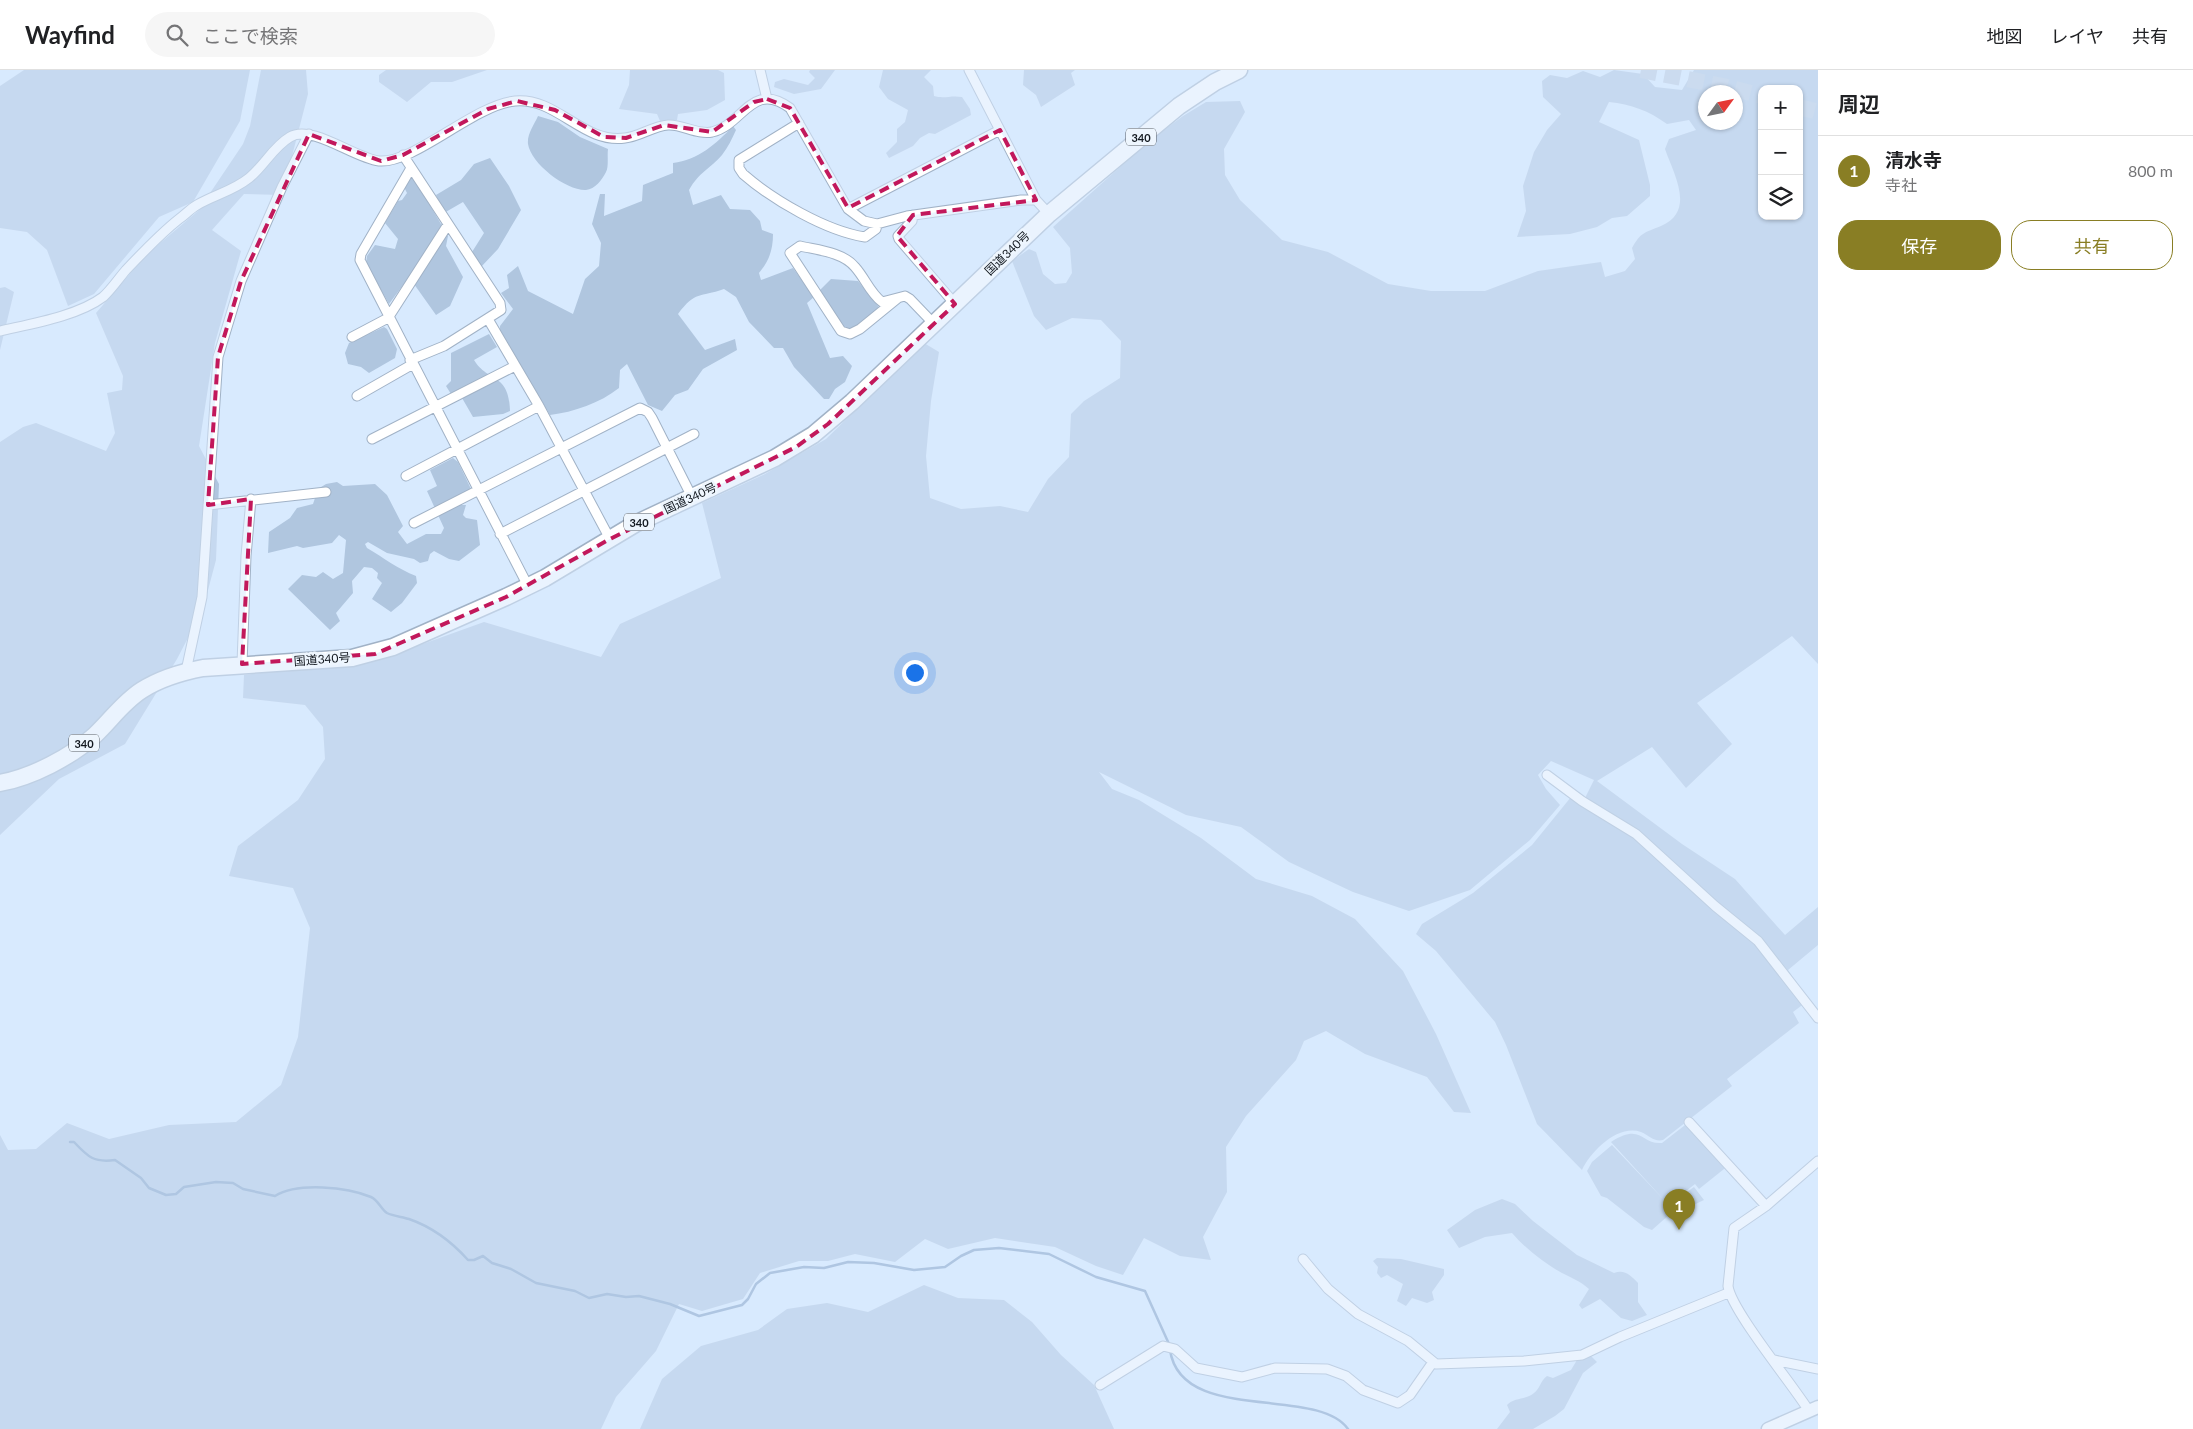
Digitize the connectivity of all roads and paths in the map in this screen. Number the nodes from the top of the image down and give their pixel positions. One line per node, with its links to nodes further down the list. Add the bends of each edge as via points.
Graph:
1 (760, 70): 4 (street)
2 (970, 70): 6 (street)
3 (1240, 70): 12 (highway, 国道340号 / 340, via 1179,106)
4 (766, 99): 5 (street, via 790,108); 8 (street, via 754,102 712,132 664,125 626,138 598,135 555,110 517,101 488,109)
5 (799, 123): 11 (street); 14 (street, via 740,160 739,168 795,209 839,230 865,237 876,229)
6 (1000, 130): 10 (street); 11 (street)
7 (309, 134): 8 (street, via 364,158 381,161); 21 (street, via 291,136 241,184 189,211 142,252 104,296 88,307); 39 (street, via 241,280 228,318 218,357)
8 (403, 156): 9 (street)
9 (411, 168): 15 (street); 18 (street, via 360,260)
10 (1036, 200): 12 (street); 13 (street)
11 (848, 209): 14 (street, via 864,222)
12 (1049, 214): 17 (highway, 国道340号 / 340)
13 (913, 215): 14 (street); 17 (street, via 899,239)
14 (877, 224)
15 (447, 226): 18 (street); 19 (street, via 500,303 501,310)
16 (898, 298): 16 (street, via 882,302 854,266 842,257 800,246 790,253 841,331 850,334 860,329); 20 (street, via 910,298)
17 (955, 304): 20 (highway, 国道340号 / 340)
18 (388, 318): 22 (street); 23 (street)
19 (488, 319): 23 (street); 24 (street)
20 (934, 324): 37 (highway, 国道340号 / 340, via 813,435 775,458)
21 (0, 330)
22 (352, 337)
23 (412, 362): 25 (street); 27 (street)
24 (516, 366): 26 (street); 27 (street)
25 (357, 396)
26 (539, 406): 30 (street); 32 (street)
27 (435, 407): 29 (street); 32 (street)
28 (694, 434): 31 (street)
29 (372, 439)
30 (562, 449): 31 (street, via 640,408 652,418); 35 (street); 36 (street)
31 (667, 449): 36 (street); 37 (street)
32 (457, 450): 33 (street); 35 (street)
33 (406, 476)
34 (326, 492): 38 (street)
35 (478, 492): 40 (street); 41 (street)
36 (583, 492): 41 (street); 42 (street)
37 (692, 497): 42 (highway, 国道340号 / 340)
38 (251, 500): 39 (street); 44 (street)
39 (208, 505): 45 (street, via 202,597)
40 (414, 523)
41 (500, 534): 43 (street)
42 (610, 539): 43 (highway, 国道340号 / 340)
43 (528, 586): 44 (highway, 国道340号 / 340, via 375,654)
44 (242, 664): 45 (highway, 国道340号 / 340)
45 (186, 671): 47 (highway, 国道340号 / 340, via 142,690 79,747 37,770)
46 (1547, 775): 48 (street, via 1636,834 1758,941)
47 (0, 783)
48 (1818, 1018)
49 (1689, 1122): 51 (street)
50 (1818, 1161): 51 (street)
51 (1766, 1206): 53 (street, via 1734,1228)
52 (1303, 1259): 55 (street, via 1328,1289 1358,1314 1408,1341)
53 (1728, 1293): 54 (street); 55 (street, via 1582,1355 1524,1361)
54 (1774, 1360): 56 (street); 58 (street)
55 (1433, 1362): 57 (street, via 1410,1395 1398,1403 1364,1390 1346,1376 1327,1369 1274,1368 1242,1377 1196,1368 1168,1346)
56 (1818, 1369)
57 (1100, 1385)
58 (1814, 1409): 59 (main road)
59 (1768, 1429)

